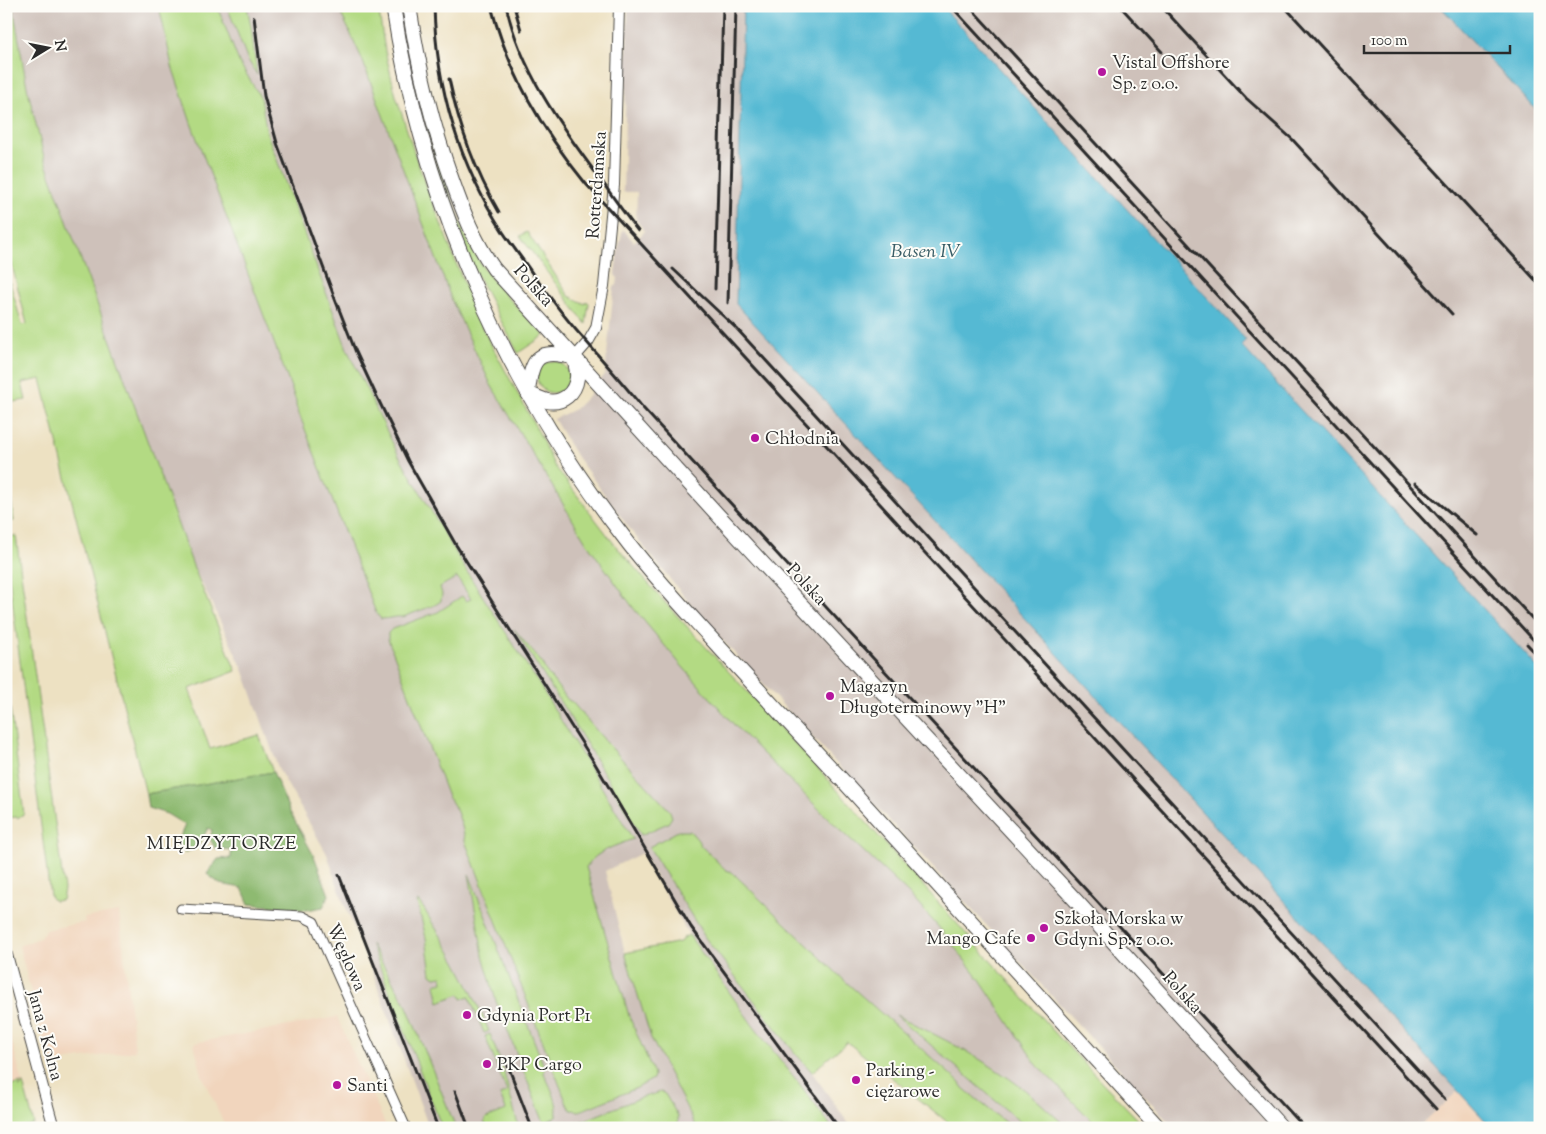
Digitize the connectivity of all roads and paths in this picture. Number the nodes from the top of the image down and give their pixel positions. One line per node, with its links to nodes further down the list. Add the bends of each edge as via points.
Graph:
1 (393, 6): 5 (highway, via 414,112 432,172 472,279)
2 (409, 6): 4 (highway, Polska, via 423,83 443,157 475,238 504,281)
3 (619, 6): 4 (street, Rotterdamska, via 614,185 604,286 596,328)
4 (574, 358): 5 (highway, via 560,354 540,357 532,367); 5 (highway, via 575,386 563,400 546,401); 11 (highway, Polska)
5 (528, 393): 10 (highway, via 591,494 652,573)
6 (181, 909): 9 (street, Węglowa, via 302,916 314,922)
7 (6, 951): 8 (street, Jana z Kolna)
8 (54, 1128)
9 (406, 1128)
10 (1159, 1128)
11 (1282, 1128)

